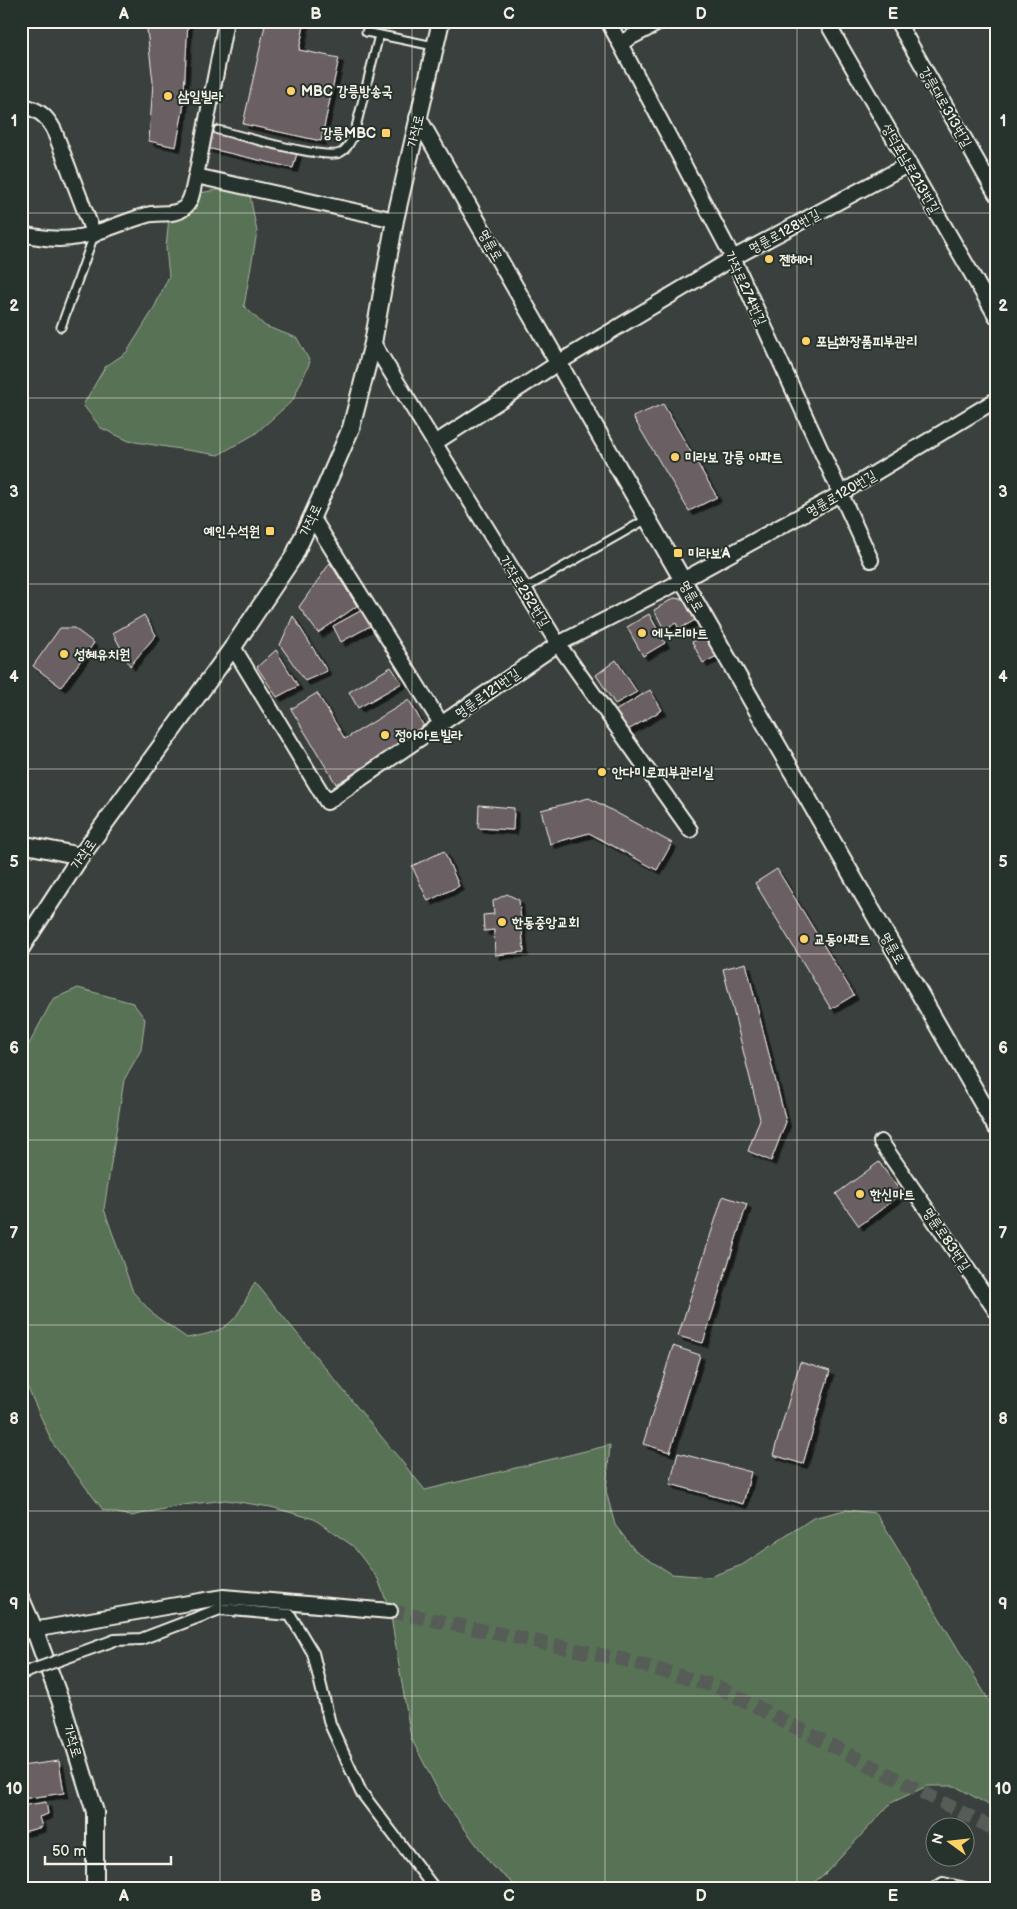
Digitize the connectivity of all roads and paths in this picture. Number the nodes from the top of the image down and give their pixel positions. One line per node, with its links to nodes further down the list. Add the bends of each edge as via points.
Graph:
1 (226, 21): 15 (street)
2 (441, 21): 10 (street, 가작로)
3 (608, 21): 9 (street, 가작로274번길)
4 (662, 21): 9 (street)
5 (826, 21): 14 (street, 성덕포남로213번길)
6 (897, 21): 16 (street, 강릉대로313번길)
7 (366, 32): 8 (lane)
8 (379, 35): 10 (lane); 13 (lane, via 354,135 340,153 320,154)
9 (620, 43): 21 (street, 가작로274번길)
10 (435, 46): 12 (street, 가작로)
11 (21, 105): 20 (street, via 37,109 51,123)
12 (418, 118): 18 (street, 가작로); 25 (street, 명륜로)
13 (218, 130)
14 (909, 164): 21 (street, 명륜로128번길); 22 (street, 성덕포남로213번길)
15 (196, 176): 18 (street); 20 (street, via 190,201 184,208 147,215)
16 (992, 177): 17 (street, 강릉대로313번길)
17 (996, 194)
18 (395, 220): 24 (street, 가작로)
19 (22, 234): 20 (street, via 70,240)
20 (94, 235): 23 (lane)
21 (733, 258): 25 (street, 명륜로128번길); 28 (street, 가작로274번길)
22 (996, 316)
23 (60, 327)
24 (373, 343): 27 (street, 가작로252번길); 29 (street, 가작로, via 351,428)
25 (558, 363): 27 (street, 명륜로128번길); 30 (street, 명륜로)
26 (996, 400): 28 (street, 명륜로120번길)
27 (435, 443): 33 (street, 가작로252번길)
28 (840, 494): 31 (street, 가작로274번길); 32 (street, 명륜로120번길)
29 (312, 517): 35 (street, 가작로, via 294,556); 36 (street)
30 (647, 519): 32 (street, 명륜로); 33 (lane)
31 (871, 560)
32 (682, 580): 34 (street, 명륜로121번길); 41 (street, 명륜로)
33 (524, 590): 34 (street, 가작로252번길)
34 (558, 644): 36 (street, 명륜로121번길); 37 (street, 가작로252번길)
35 (233, 647): 36 (street, 명륜로121번길, via 327,802); 39 (street, 가작로)
36 (442, 725)
37 (690, 830)
38 (21, 844): 39 (street)
39 (81, 856): 40 (street, 가작로)
40 (21, 948)
41 (996, 1127)
42 (881, 1142): 43 (street, 명륜로83번길)
43 (996, 1311)
44 (21, 1599): 46 (street, 가작로)
45 (390, 1612): 46 (street, via 223,1597)
46 (28, 1632): 48 (street, 가작로, via 64,1711 95,1812)
47 (21, 1674): 49 (street, bridge, via 114,1640 141,1639 220,1609 290,1615 313,1653 330,1724 361,1792)
48 (95, 1888)
49 (434, 1888)
50 (935, 1888): 51 (street, via 943,1883)
51 (966, 1888)

